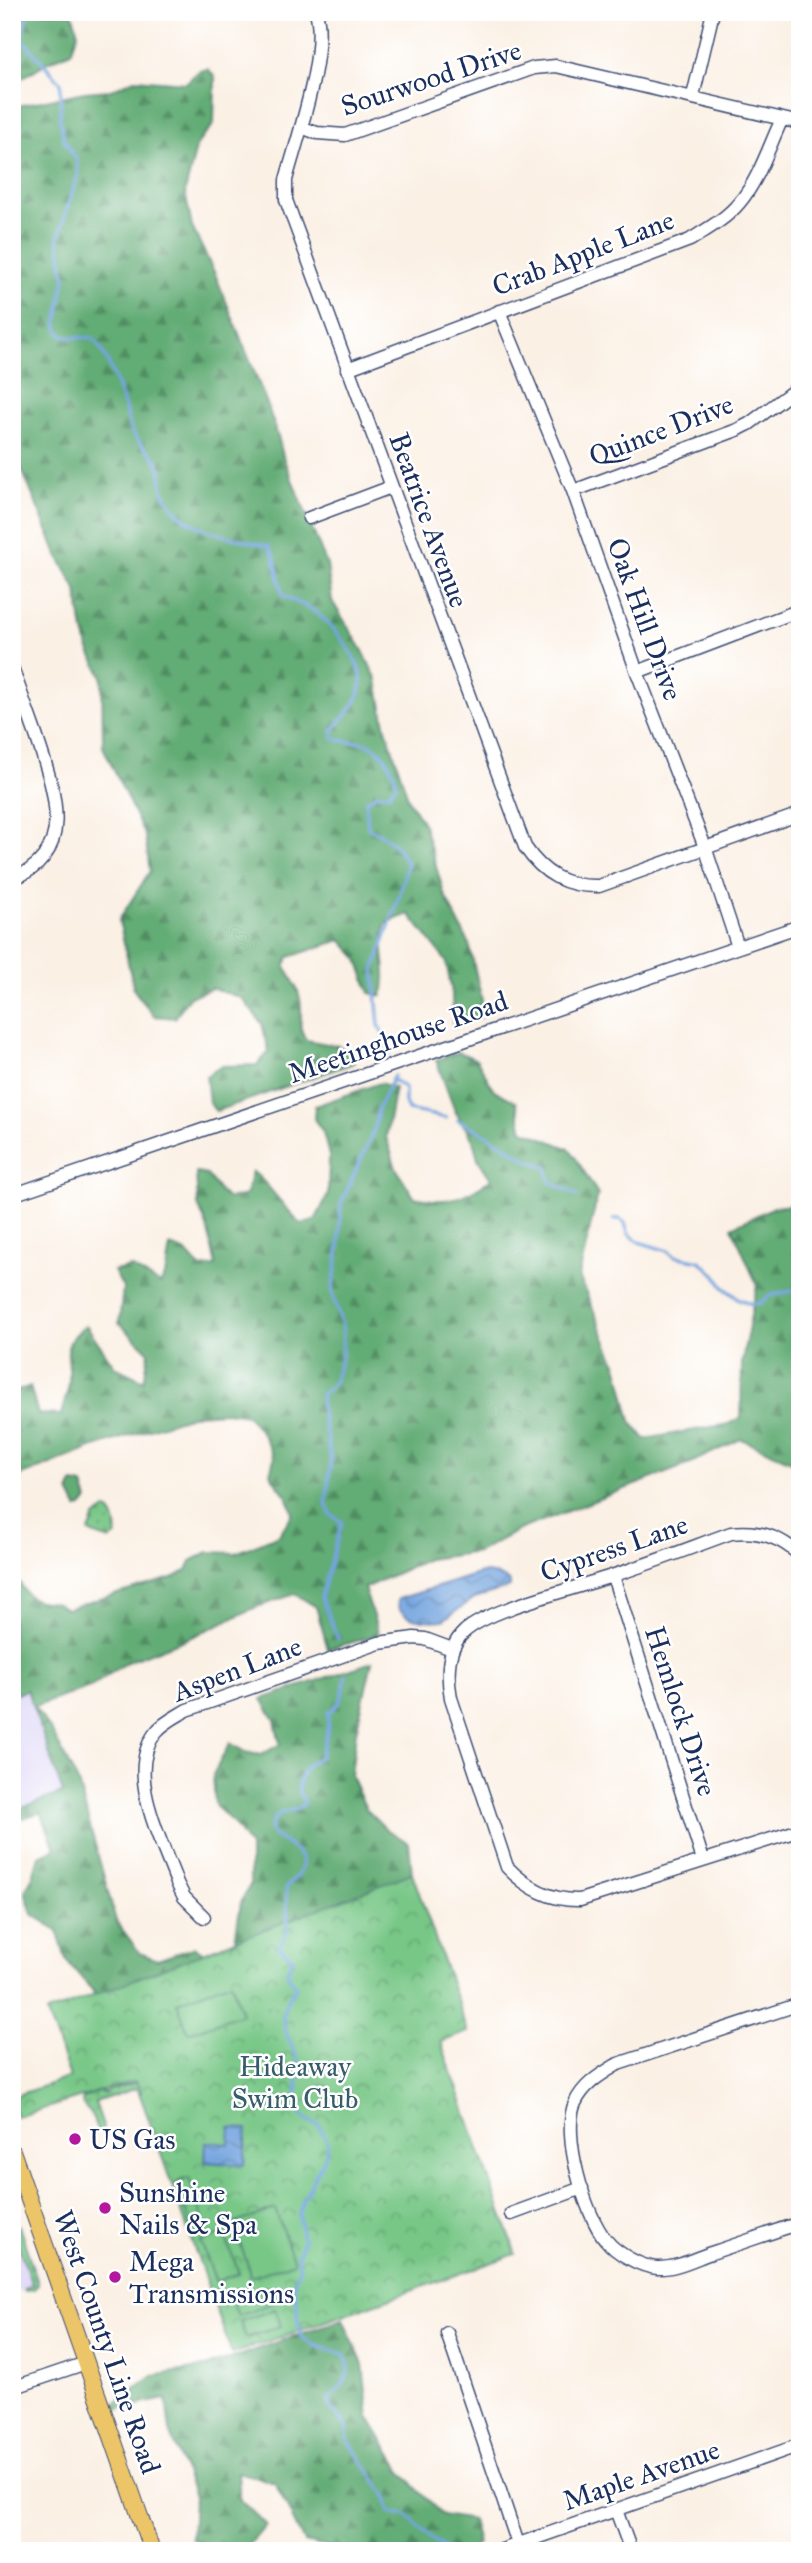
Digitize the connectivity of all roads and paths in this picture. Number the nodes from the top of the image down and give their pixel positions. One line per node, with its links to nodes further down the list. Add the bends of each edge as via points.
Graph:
1 (316, 12): 6 (street, Beatrice Avenue, via 318,54)
2 (713, 12): 3 (street)
3 (693, 96): 4 (street, Sourwood Drive); 6 (street, Sourwood Drive, via 556,66 534,68 358,131 331,135)
4 (782, 119): 5 (street, Sourwood Drive); 7 (street, Crab Apple Lane, via 741,201 710,227 690,240)
5 (800, 123)
6 (301, 127): 8 (street, Beatrice Avenue, via 286,180 286,200)
7 (499, 311): 8 (street, Crab Apple Lane); 11 (street, Oak Hill Drive)
8 (347, 369): 10 (street, Beatrice Avenue)
9 (800, 386): 11 (street, Quince Drive, via 737,430)
10 (391, 487): 12 (street); 17 (street, Beatrice Avenue, via 525,847 535,862 566,882 599,886)
11 (573, 491): 15 (street, Oak Hill Drive)
12 (309, 518)
13 (800, 610): 15 (street)
14 (12, 667): 18 (street, via 50,776 57,817 46,853 32,869)
15 (637, 672): 17 (street, Oak Hill Drive)
16 (800, 814): 17 (street, Beatrice Avenue)
17 (705, 847): 20 (street, Oak Hill Drive)
18 (12, 879)
19 (800, 926): 20 (street, Meetinghouse Road)
20 (738, 947): 21 (street, Meetinghouse Road)
21 (12, 1195)
22 (800, 1556): 23 (street, Cypress Lane, via 766,1535 731,1533)
23 (613, 1576): 24 (street, Cypress Lane, via 488,1616 461,1634); 26 (street, Hemlock Drive)
24 (452, 1649): 26 (street, via 451,1698 507,1867 517,1877 554,1898 580,1900); 27 (street, Aspen Lane, via 414,1638 379,1643 187,1710 156,1732 143,1766 143,1788 177,1883)
25 (800, 1830): 26 (street)
26 (703, 1860)
27 (204, 1917)
28 (800, 2004): 30 (street, via 618,2064 592,2081 575,2104 569,2132)
29 (12, 2151): 34 (main road, West County Line Road)
30 (582, 2188): 31 (street); 32 (street, via 605,2240 633,2260 656,2268 681,2264)
31 (511, 2214)
32 (800, 2223)
33 (447, 2333): 38 (street)
34 (86, 2363): 35 (street); 39 (main road, West County Line Road)
35 (12, 2388)
36 (800, 2445): 37 (street, Maple Avenue)
37 (616, 2510): 38 (street, Maple Avenue); 41 (street)
38 (518, 2544): 40 (street, Maple Avenue)
39 (152, 2551)
40 (499, 2551)
41 (631, 2551)

